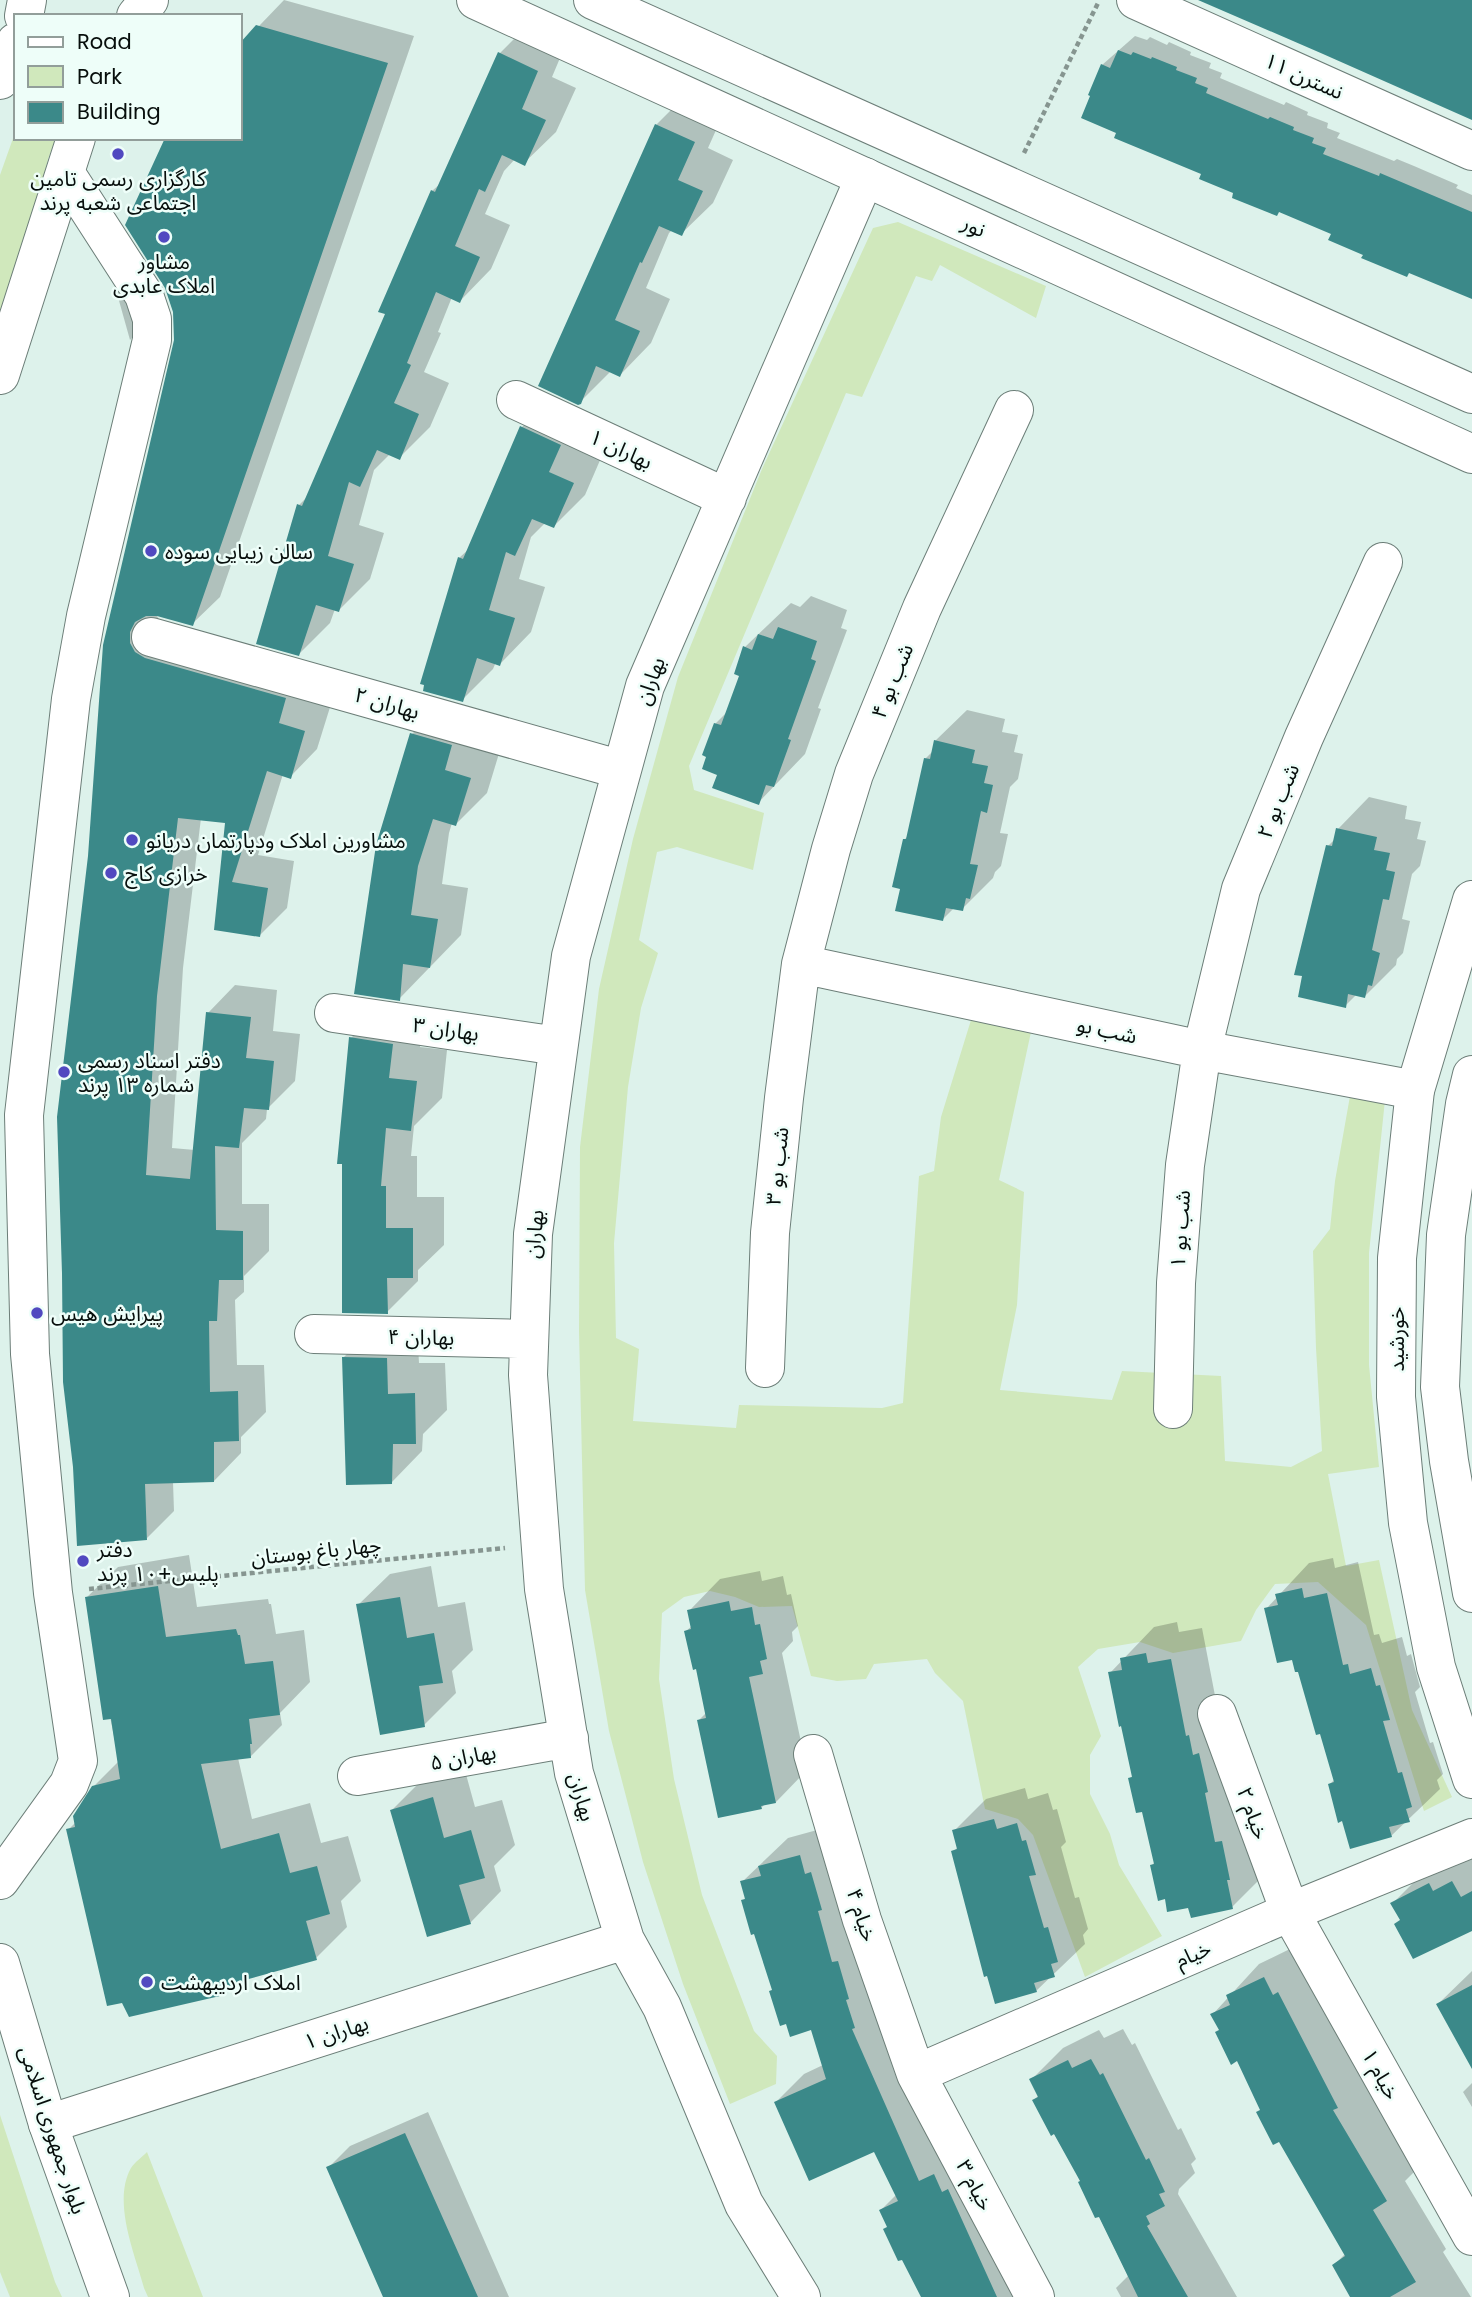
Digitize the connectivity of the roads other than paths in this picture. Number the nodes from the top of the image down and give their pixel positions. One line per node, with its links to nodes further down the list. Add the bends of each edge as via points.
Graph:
1 (149, 0): 5 (street)
2 (476, 0): 11 (street, نور)
3 (593, 0): 13 (street)
4 (1136, 0): 9 (street, نسترن ۱۱)
5 (138, 14)
6 (14, 47): 7 (street)
7 (0, 80)
8 (75, 140): 10 (street)
9 (1472, 151)
10 (66, 174): 12 (street); 28 (street, via 144,295 152,319 152,340 86,616 71,699)
11 (866, 177): 16 (street, نور); 17 (street, بهاران)
12 (0, 374)
13 (1472, 394)
14 (516, 400): 17 (street, بهاران ۱)
15 (1014, 410): 22 (street, شب بو ۴, via 922,608 854,774)
16 (1472, 454)
17 (727, 498): 20 (street, بهاران, via 645,686)
18 (1383, 562): 25 (street, شب بو ۲, via 1241,889)
19 (151, 636): 20 (street, بهاران ۲)
20 (622, 770): 24 (street, بهاران, via 571,956)
21 (1472, 900): 27 (street, خورشید)
22 (801, 964): 25 (street, شب بو); 31 (street, شب بو ۳, via 770,1233)
23 (334, 1013): 24 (street, بهاران ۳)
24 (558, 1046): 30 (street, بهاران, via 533,1234)
25 (1202, 1050): 27 (street, شب بو); 32 (street, شب بو ۱, via 1185,1165)
26 (1472, 1075): 33 (street, via 1446,1235 1440,1387)
27 (1415, 1090): 39 (street, خورشید, via 1397,1258 1396,1397 1409,1523 1434,1654)
28 (12, 1115): 41 (street, via 53,1593 78,1761 69,1784)
29 (314, 1334): 30 (street, بهاران ۴)
30 (529, 1339): 36 (street, بهاران, via 544,1589)
31 (765, 1368)
32 (1172, 1409)
33 (1461, 1466): 34 (street)
34 (1472, 1593)
35 (1217, 1714): 42 (street, خیام ۲)
36 (569, 1738): 38 (street, بهاران ۵); 43 (street, بهاران, via 574,1773)
37 (814, 1754): 45 (street, خیام ۴, via 862,1920)
38 (357, 1776)
39 (1472, 1779)
40 (1472, 1838): 42 (street, خیام)
41 (0, 1880)
42 (1290, 1912): 45 (street, خیام); 47 (street, خیام ۱)
43 (625, 1940): 46 (street, بهاران ۱); 49 (street, بهاران, via 662,2007 744,2204)
44 (0, 1963): 46 (street, بلوار جمهوری اسلامی)
45 (916, 2074): 50 (street, خیام ۳)
46 (48, 2124): 48 (street, بلوار جمهوری اسلامی)
47 (1472, 2236)
48 (110, 2297)
49 (801, 2297)
50 (1035, 2297)

